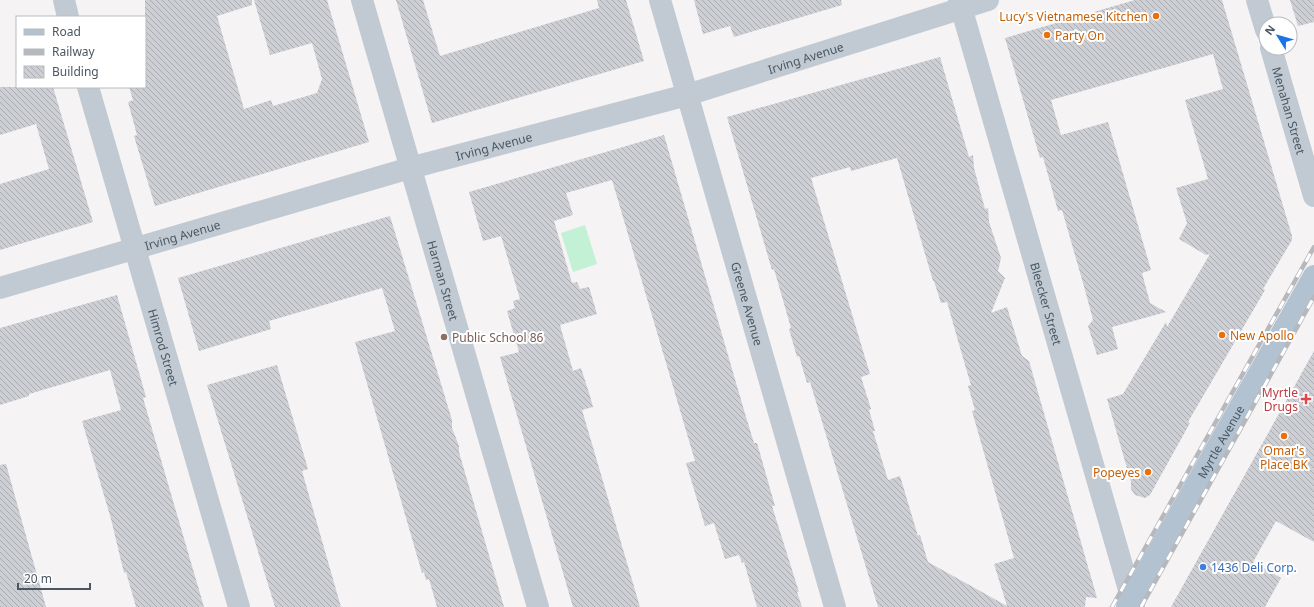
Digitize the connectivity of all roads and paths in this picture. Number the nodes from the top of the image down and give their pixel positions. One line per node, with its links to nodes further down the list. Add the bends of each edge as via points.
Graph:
1 (64, 0): 7 (street)
2 (362, 0): 12 (street, Harman Street)
3 (660, 0): 11 (street, Greene Avenue)
4 (988, 0): 6 (street, Irving Avenue)
5 (1257, 0): 8 (street)
6 (960, 4): 11 (street, Irving Avenue); 17 (street, Bleecker Street)
7 (68, 16)
8 (1262, 16)
9 (1273, 56): 13 (street, Menahan Street)
10 (88, 88): 14 (street, Himrod Street)
11 (687, 95): 12 (street, Irving Avenue); 20 (street, Greene Avenue)
12 (410, 168): 14 (street, Irving Avenue); 19 (street, Harman Street)
13 (1314, 196)
14 (135, 248): 16 (street, Irving Avenue); 18 (street, Himrod Street)
15 (1314, 276): 17 (main road, Myrtle Avenue)
16 (0, 288)
17 (1131, 604)
18 (239, 607)
19 (538, 607)
20 (835, 607)

